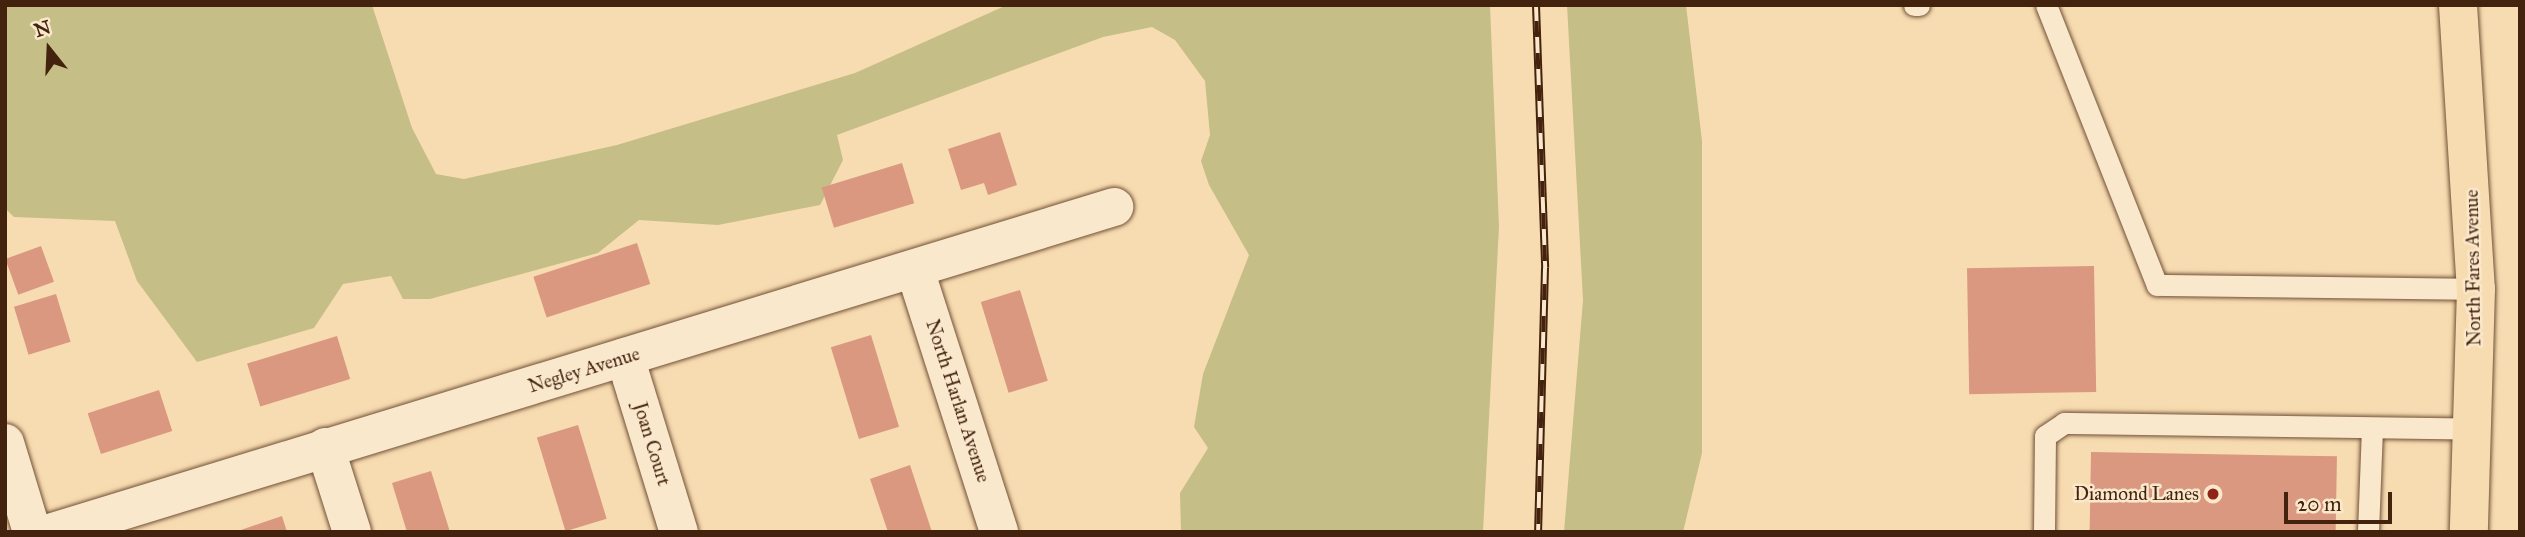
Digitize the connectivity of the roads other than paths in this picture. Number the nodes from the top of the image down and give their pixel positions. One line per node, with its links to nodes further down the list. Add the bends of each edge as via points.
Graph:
1 (2046, 5): 5 (lane, via 2157,285)
2 (2458, 5): 5 (main road, North Fares Avenue)
3 (1114, 207): 4 (street, Negley Avenue)
4 (915, 270): 6 (street, Negley Avenue); 15 (street, North Harlan Avenue)
5 (2476, 289): 8 (main road, North Fares Avenue)
6 (625, 357): 10 (street, Negley Avenue); 14 (street, Joan Court)
7 (2372, 428): 8 (lane); 16 (lane, via 2064,423 2045,436); 17 (lane)
8 (2472, 429): 18 (main road, North Fares Avenue)
9 (5, 443): 11 (street)
10 (326, 447): 12 (street, Negley Avenue); 13 (street)
11 (32, 532)
12 (53, 532)
13 (352, 532)
14 (679, 532)
15 (999, 532)
16 (2044, 532)
17 (2368, 532)
18 (2469, 532)

